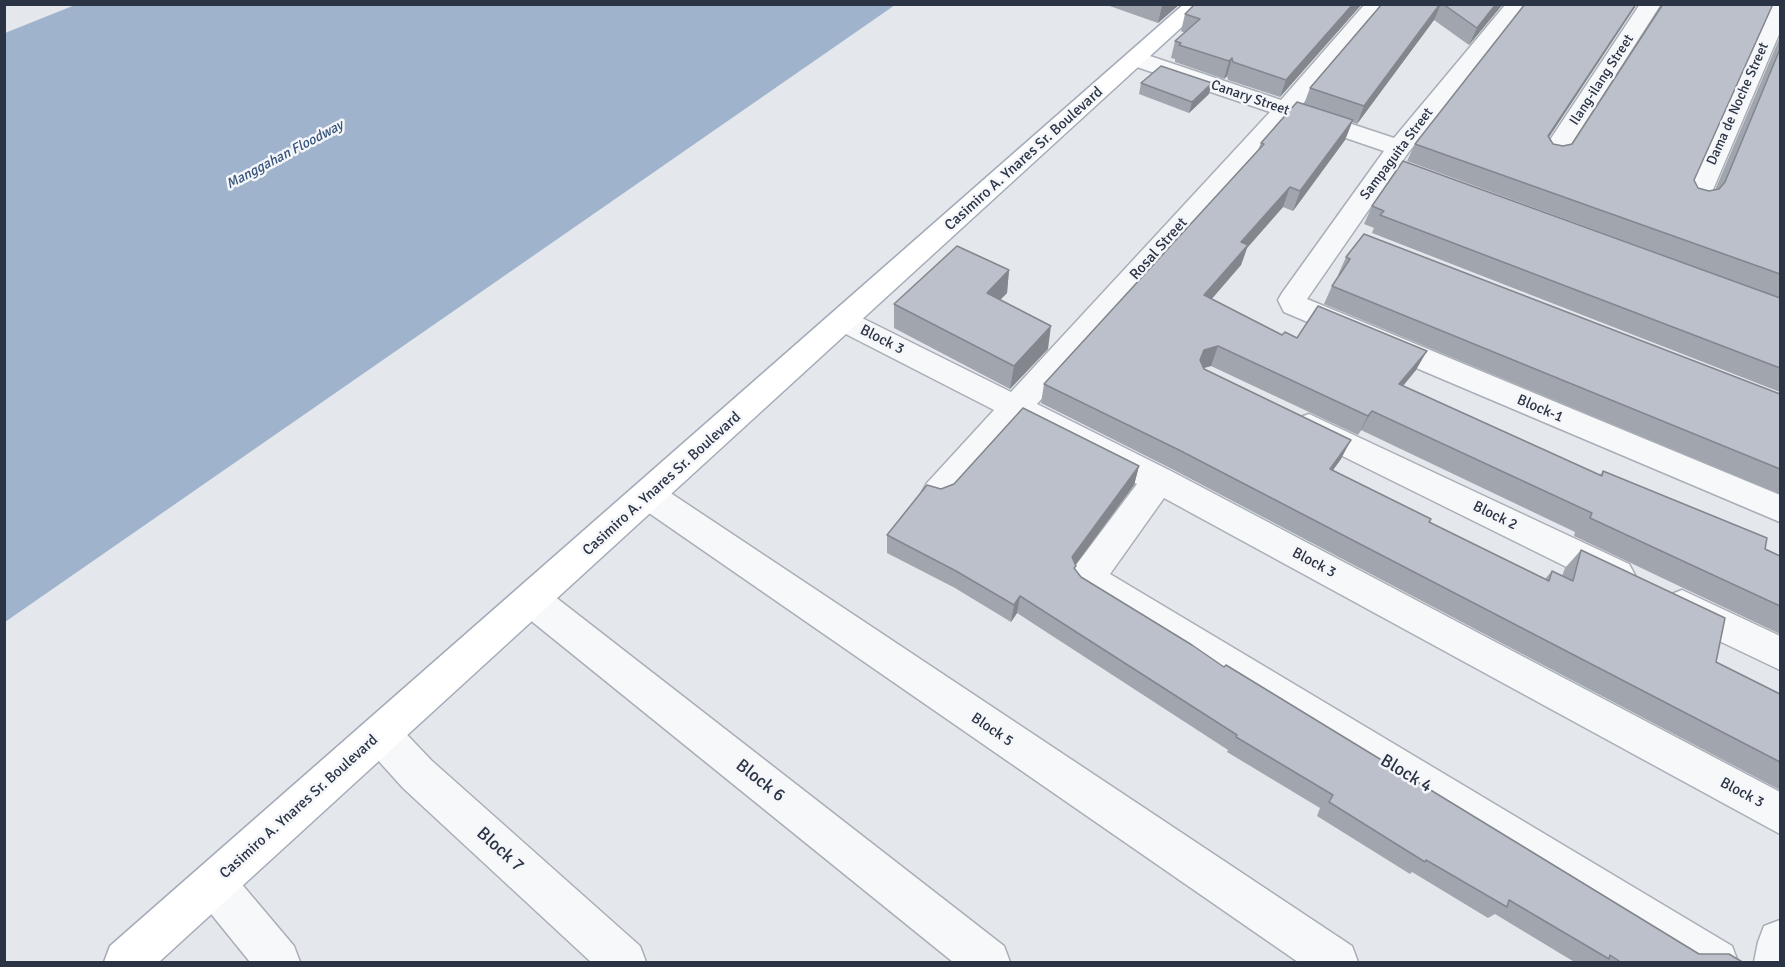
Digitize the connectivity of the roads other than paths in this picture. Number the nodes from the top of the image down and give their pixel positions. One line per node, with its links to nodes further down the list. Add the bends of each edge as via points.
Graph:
1 (1197, 4): 6 (main road, Casimiro A. Ynares Sr. Boulevard)
2 (1377, 4): 7 (street, Rosal Street)
3 (1517, 4): 9 (street, Sampaguita Street)
4 (1651, 4): 8 (street, Ilang-ilang Street)
5 (1776, 10): 10 (street, Dama de Noche Street)
6 (1136, 59): 7 (street, Canary Street); 12 (main road, Casimiro A. Ynares Sr. Boulevard)
7 (1285, 110): 9 (street, Canary Street); 13 (street, Rosal Street)
8 (1552, 155)
9 (1399, 162): 11 (street, Sampaguita Street, via 1349,236 1292,300)
10 (1696, 199)
11 (1300, 309): 18 (street, Block-1)
12 (844, 321): 13 (street, Block 3); 17 (main road, Casimiro A. Ynares Sr. Boulevard)
13 (1014, 409): 15 (street, Block 3); 16 (street, Rosal Street)
14 (1286, 415): 20 (street, Block 2)
15 (1159, 480): 22 (street, Block 3); 30 (street, Block 4, via 1088,576 1095,585)
16 (939, 492)
17 (648, 495): 19 (main road, Casimiro A. Ynares Sr. Boulevard); 29 (street, Block 5)
18 (1780, 509)
19 (532, 600): 21 (main road, Casimiro A. Ynares Sr. Boulevard); 28 (street, Block 6)
20 (1780, 654)
21 (381, 735): 23 (main road, Casimiro A. Ynares Sr. Boulevard); 27 (street, Block 7, via 417,774)
22 (1780, 814)
23 (214, 884): 25 (main road, Casimiro A. Ynares Sr. Boulevard); 26 (street)
24 (1780, 942): 31 (street)
25 (126, 963)
26 (278, 963)
27 (624, 963)
28 (988, 963)
29 (1336, 963)
30 (1716, 963)
31 (1776, 963)

